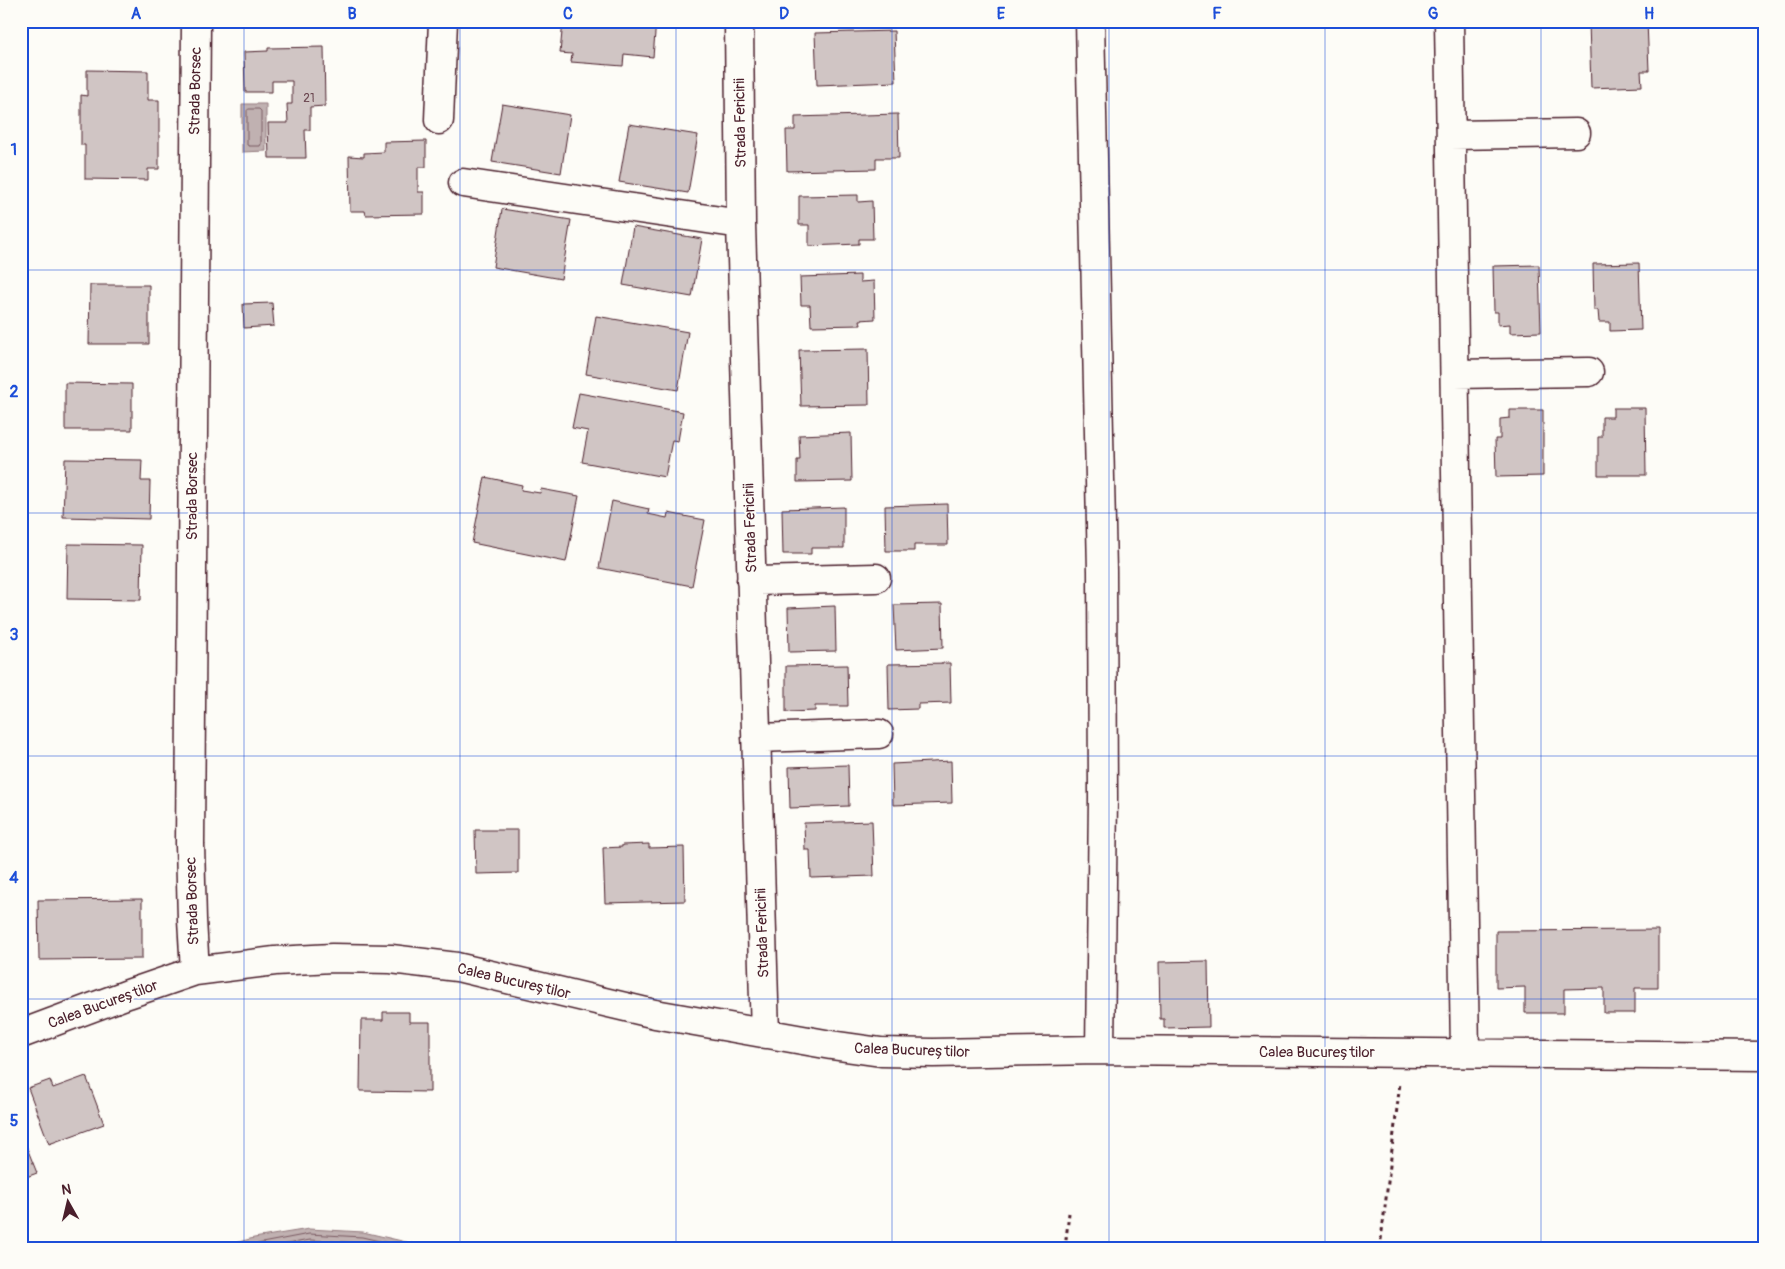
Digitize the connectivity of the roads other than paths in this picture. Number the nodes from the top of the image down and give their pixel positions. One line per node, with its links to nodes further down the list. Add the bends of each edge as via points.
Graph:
1 (196, 21): 17 (street, Strada Borsec, via 190,834)
2 (443, 21): 6 (street)
3 (739, 21): 10 (street, Strada Fericirii)
4 (1090, 21): 20 (street, via 1102,591)
5 (1450, 21): 8 (street)
6 (439, 120)
7 (1576, 133): 8 (street)
8 (1451, 135): 12 (street)
9 (464, 183): 10 (street)
10 (741, 224): 14 (street, Strada Fericirii)
11 (1589, 372): 12 (street)
12 (1455, 374): 21 (street)
13 (876, 578): 14 (street)
14 (751, 581): 16 (street, Strada Fericirii)
15 (879, 734): 16 (street)
16 (756, 738): 19 (street, Strada Fericirii)
17 (195, 971): 18 (street, Calea Bucureștilor); 19 (street, Calea Bucureștilor, via 274,961 392,959 457,967 655,1014)
18 (21, 1034)
19 (765, 1034): 20 (street, Calea Bucureștilor, via 881,1052)
20 (1100, 1050): 21 (street, Calea Bucureștilor)
21 (1465, 1053): 22 (street, Calea Bucureștilor)
22 (1764, 1056)

